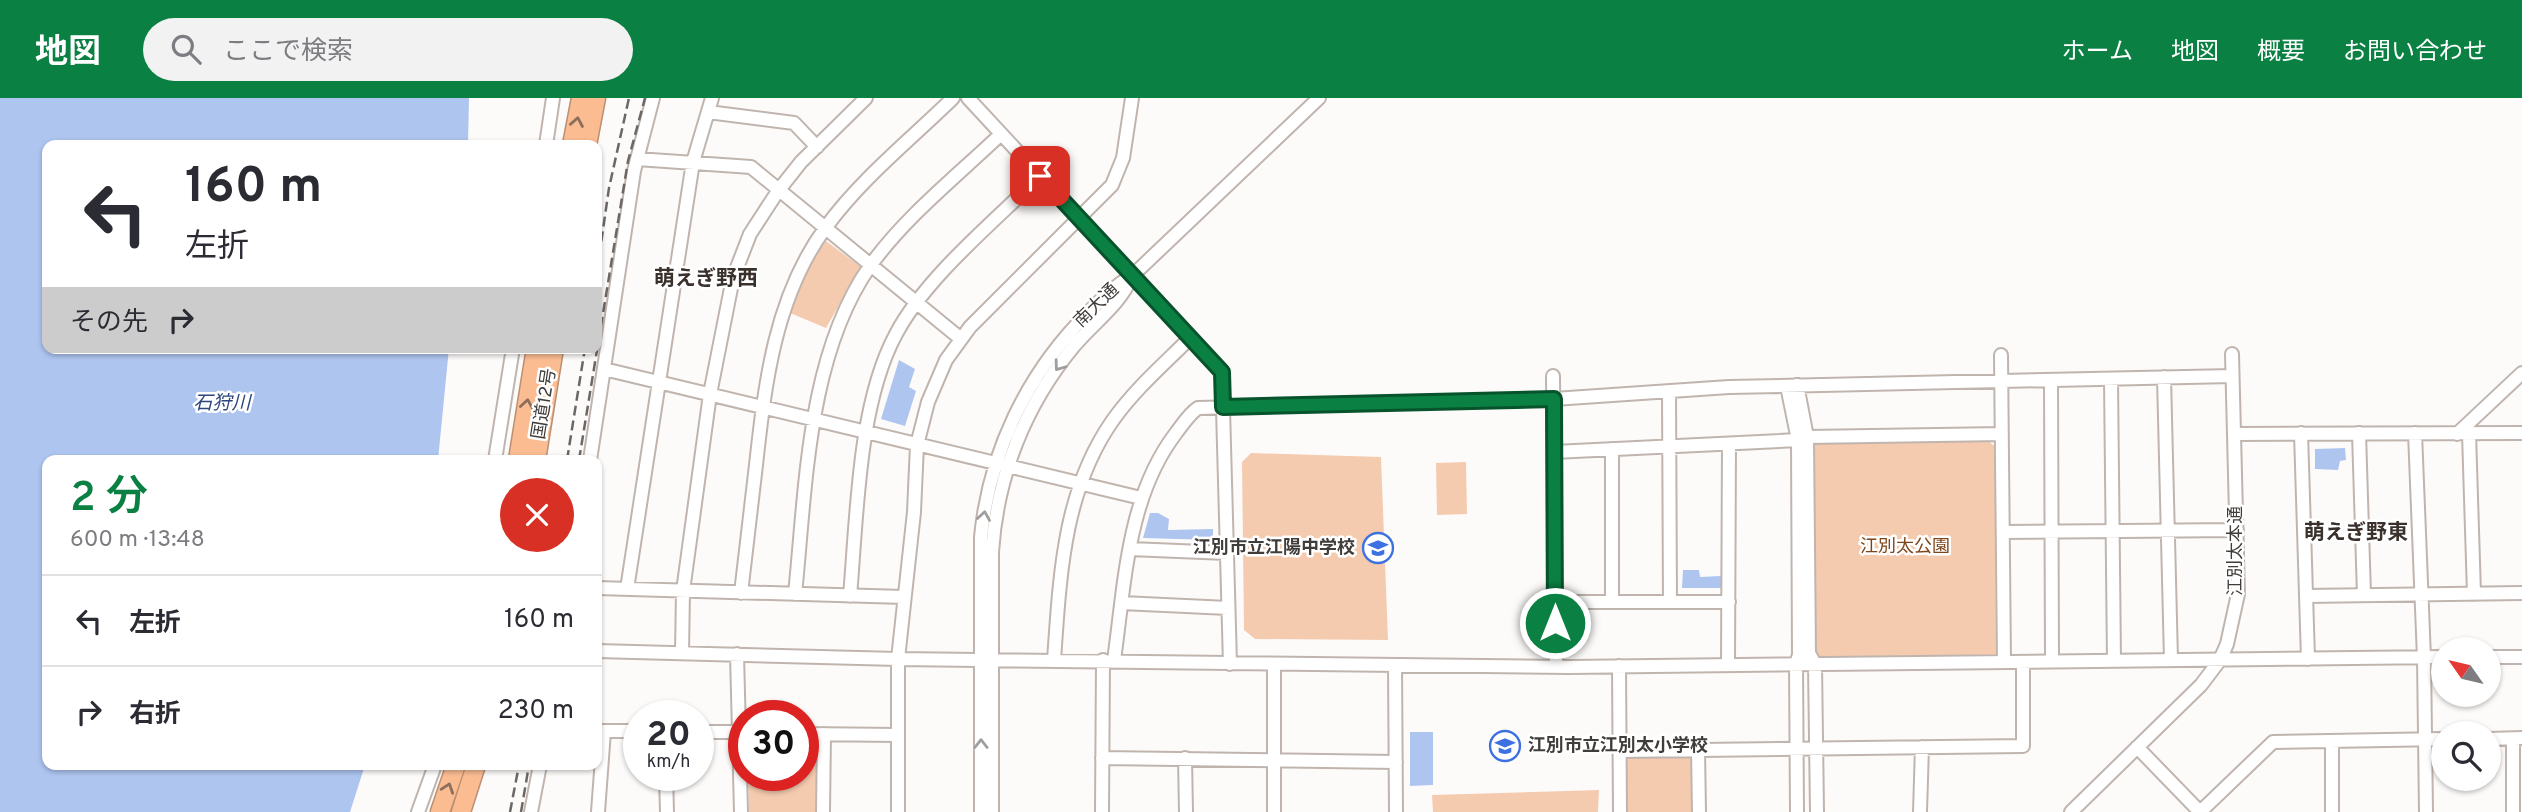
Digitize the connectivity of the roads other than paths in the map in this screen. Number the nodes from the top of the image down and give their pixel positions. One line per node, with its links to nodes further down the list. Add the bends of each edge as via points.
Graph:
1 (553, 98): 13 (street)
2 (581, 98): 14 (highway, one-way to 2)
3 (596, 98): 15 (highway)
4 (653, 98): 17 (street)
5 (712, 98): 11 (street)
6 (953, 98): 22 (street, via 854,193)
7 (968, 98): 12 (street)
8 (1132, 98): 21 (street, via 1117,176)
9 (1319, 98): 24 (street, 南大通)
10 (864, 99): 16 (street)
11 (708, 111): 16 (street, via 794,123); 18 (street)
12 (1001, 134): 19 (street); 23 (street, via 900,230)
13 (547, 140)
14 (573, 140)
15 (588, 140)
16 (817, 147): 20 (street)
17 (638, 159): 18 (street); 33 (street)
18 (693, 162): 20 (street, via 751,167); 41 (street)
19 (1040, 176): 21 (street); 25 (street)
20 (778, 191): 22 (street); 44 (street, via 750,234 733,278)
21 (1080, 219): 24 (street); 27 (street)
22 (824, 229): 23 (street); 46 (street, via 785,304)
23 (870, 266): 25 (street); 48 (street, via 838,324)
24 (1132, 276): 26 (street); 67 (street, 南大通, via 1117,284 1048,359 1017,411)
25 (916, 303): 27 (street); 49 (street, via 884,361)
26 (1190, 338): 47 (street, via 1222,372); 68 (street, via 1113,420)
27 (961, 339): 59 (street, via 937,377)
28 (512, 354): 63 (street)
29 (535, 354): 64 (highway, 国道12号, one-way to 29)
30 (553, 354): 65 (highway, 国道12号)
31 (2232, 354): 36 (street, 江別太本通)
32 (2001, 355): 40 (street)
33 (604, 369): 41 (street); 66 (street)
34 (2522, 373): 56 (street)
35 (1553, 376): 45 (street)
36 (2232, 376): 37 (street); 50 (street, 江別太本通)
37 (2164, 377): 38 (street); 72 (street)
38 (2111, 379): 39 (street); 71 (street)
39 (2051, 380): 40 (street); 74 (street)
40 (2000, 381): 42 (street); 55 (street)
41 (658, 382): 44 (street); 78 (street)
42 (1792, 386): 43 (street); 57 (street)
43 (1669, 391): 45 (street); 60 (street)
44 (710, 394): 46 (street); 79 (street)
45 (1554, 399): 47 (street); 62 (street)
46 (762, 407): 48 (street); 80 (street)
47 (1223, 407): 69 (street, via 1198,408 1191,414 1161,455); 76 (street)
48 (814, 419): 49 (street); 82 (street)
49 (866, 432): 59 (street); 86 (street)
50 (2234, 433): 51 (street); 70 (street, 江別太本通)
51 (2301, 433): 52 (street); 87 (street)
52 (2359, 433): 53 (street); 84 (street)
53 (2415, 433): 56 (street); 85 (street)
54 (2522, 433): 56 (street)
55 (2002, 434): 57 (street); 73 (street)
56 (2463, 434): 83 (street)
57 (1802, 439): 58 (street); 115 (street); 116 (street, via 1809,653)
58 (1730, 444): 60 (street); 92 (street)
59 (917, 445): 67 (street); 88 (street)
60 (1669, 447): 61 (street); 91 (street)
61 (1612, 449): 62 (street); 90 (street)
62 (1554, 452): 89 (street)
63 (496, 455)
64 (518, 455)
65 (537, 455)
66 (591, 455)
67 (1002, 466): 68 (street); 103 (street, 南大通, via 986,499 981,537)
68 (1080, 483): 69 (street); 105 (street, via 1063,552)
69 (1141, 498): 75 (street)
70 (2237, 530): 72 (street); 108 (street, 江別太本通, via 2238,594)
71 (2114, 531): 72 (street); 74 (street); 109 (street)
72 (2168, 531): 107 (street)
73 (2003, 532): 74 (street); 110 (street)
74 (2052, 532): 112 (street)
75 (1130, 549): 76 (street); 93 (street)
76 (1227, 553): 94 (street)
77 (602, 588): 78 (street)
78 (627, 589): 79 (street)
79 (683, 591): 80 (street); 96 (street)
80 (741, 593): 82 (street)
81 (2522, 593): 83 (street)
82 (795, 594): 86 (street)
83 (2474, 594): 85 (street)
84 (2364, 595): 85 (street); 87 (street)
85 (2421, 595): 100 (street)
86 (849, 596): 88 (street)
87 (2306, 596): 104 (street)
88 (904, 597): 102 (street)
89 (1555, 601): 90 (street); 120 (street)
90 (1612, 602): 91 (street)
91 (1670, 602): 92 (street)
92 (1729, 602): 118 (street)
93 (1122, 603): 94 (street); 106 (street)
94 (1228, 607): 113 (street)
95 (602, 651): 96 (street)
96 (682, 653): 97 (street)
97 (737, 654): 102 (street); 121 (street)
98 (2501, 657): 99 (street)
99 (2522, 657)
100 (2424, 658): 101 (street); 104 (street); 128 (street)
101 (2431, 658)
102 (898, 659): 103 (street); 126 (street)
103 (986, 659): 105 (street); 157 (street, 南大通, one-way to 103); 158 (street, 南大通)
104 (2308, 659): 108 (street)
105 (1054, 660): 106 (street)
106 (1108, 660): 113 (street); 137 (street)
107 (2171, 660): 108 (street); 109 (street)
108 (2220, 660): 132 (street, 江別太本通, via 2201,685)
109 (2113, 661): 112 (street)
110 (2004, 662): 111 (street); 116 (street)
111 (2023, 662): 112 (street); 131 (street, via 2023,746)
112 (2052, 662)
113 (1230, 664): 114 (street)
114 (1274, 664): 117 (street); 139 (street)
115 (1796, 664): 116 (street); 118 (street); 134 (street)
116 (1815, 664): 133 (street)
117 (1395, 665): 120 (street); 140 (street)
118 (1728, 665): 119 (street)
119 (1619, 666): 120 (street); 136 (street)
120 (1556, 667)
121 (739, 700)
122 (602, 731): 123 (street)
123 (623, 731)
124 (819, 734): 125 (street)
125 (824, 734): 126 (street); 155 (street)
126 (898, 736): 156 (street)
127 (2517, 738): 171 (street)
128 (2426, 740): 129 (street); 130 (street); 170 (street)
129 (2431, 740)
130 (2332, 741): 132 (street, via 2273,742 2200,812); 169 (street)
131 (1922, 747): 133 (street); 167 (street)
132 (2137, 747): 168 (street, 江別太本通)
133 (1816, 748): 134 (street); 166 (street)
134 (1796, 749): 135 (street); 165 (street)
135 (1698, 750): 136 (street); 164 (street)
136 (1620, 751): 163 (street)
137 (1102, 758): 138 (street); 159 (street)
138 (1185, 758): 139 (street); 160 (street)
139 (1274, 761): 140 (street); 161 (street)
140 (1396, 762): 162 (street)
141 (433, 770): 148 (street)
142 (454, 770): 149 (highway, one-way to 142)
143 (474, 770): 150 (highway)
144 (539, 770): 151 (street)
145 (600, 770): 152 (street)
146 (666, 791): 153 (street)
147 (741, 791): 154 (street)
148 (418, 812)
149 (440, 812)
150 (461, 812)
151 (531, 812)
152 (598, 812)
153 (667, 812)
154 (741, 812)
155 (823, 812)
156 (898, 812)
157 (981, 812)
158 (992, 812)
159 (1102, 812)
160 (1186, 812)
161 (1274, 812)
162 (1396, 812)
163 (1620, 812)
164 (1699, 812)
165 (1797, 812)
166 (1817, 812)
167 (1920, 812)
168 (2071, 812)
169 (2332, 812)
170 (2426, 812)
171 (2513, 812)

